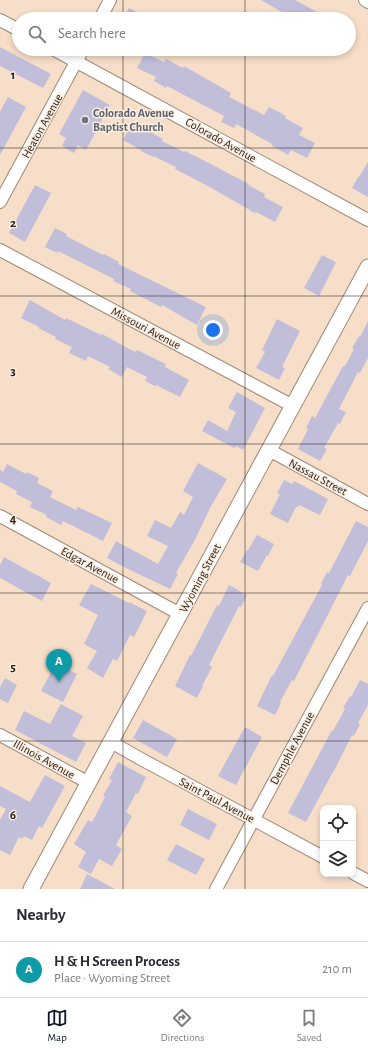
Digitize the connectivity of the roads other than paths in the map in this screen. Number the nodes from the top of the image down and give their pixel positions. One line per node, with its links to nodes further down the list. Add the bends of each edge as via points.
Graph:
1 (110, 0): 4 (street)
2 (365, 0): 3 (street)
3 (368, 2)
4 (104, 12)
5 (0, 20): 6 (street)
6 (12, 26)
7 (66, 56): 9 (street, Colorado Avenue)
8 (80, 56): 9 (street, Heaton Avenue)
9 (77, 62): 10 (street, Heaton Avenue); 11 (street, Colorado Avenue)
10 (0, 202)
11 (368, 220)
12 (0, 250): 14 (street, Missouri Avenue)
13 (368, 267): 14 (street, Wyoming Street)
14 (293, 406): 15 (street, Wyoming Street)
15 (269, 450): 16 (street, Nassau Street); 19 (street, Wyoming Street)
16 (368, 504)
17 (0, 516): 19 (street, Edgar Avenue)
18 (368, 608): 23 (street, Demphle Avenue)
19 (180, 614): 21 (street, Wyoming Street)
20 (0, 735): 22 (street, Illinois Avenue)
21 (111, 742): 22 (street, Wyoming Street); 23 (street, Saint Paul Avenue)
22 (89, 783): 27 (street, Wyoming Street)
23 (253, 820): 24 (street, Saint Paul Avenue); 28 (street, Demphle Avenue)
24 (320, 855)
25 (356, 875): 26 (street)
26 (368, 881)
27 (31, 889)
28 (216, 889)

